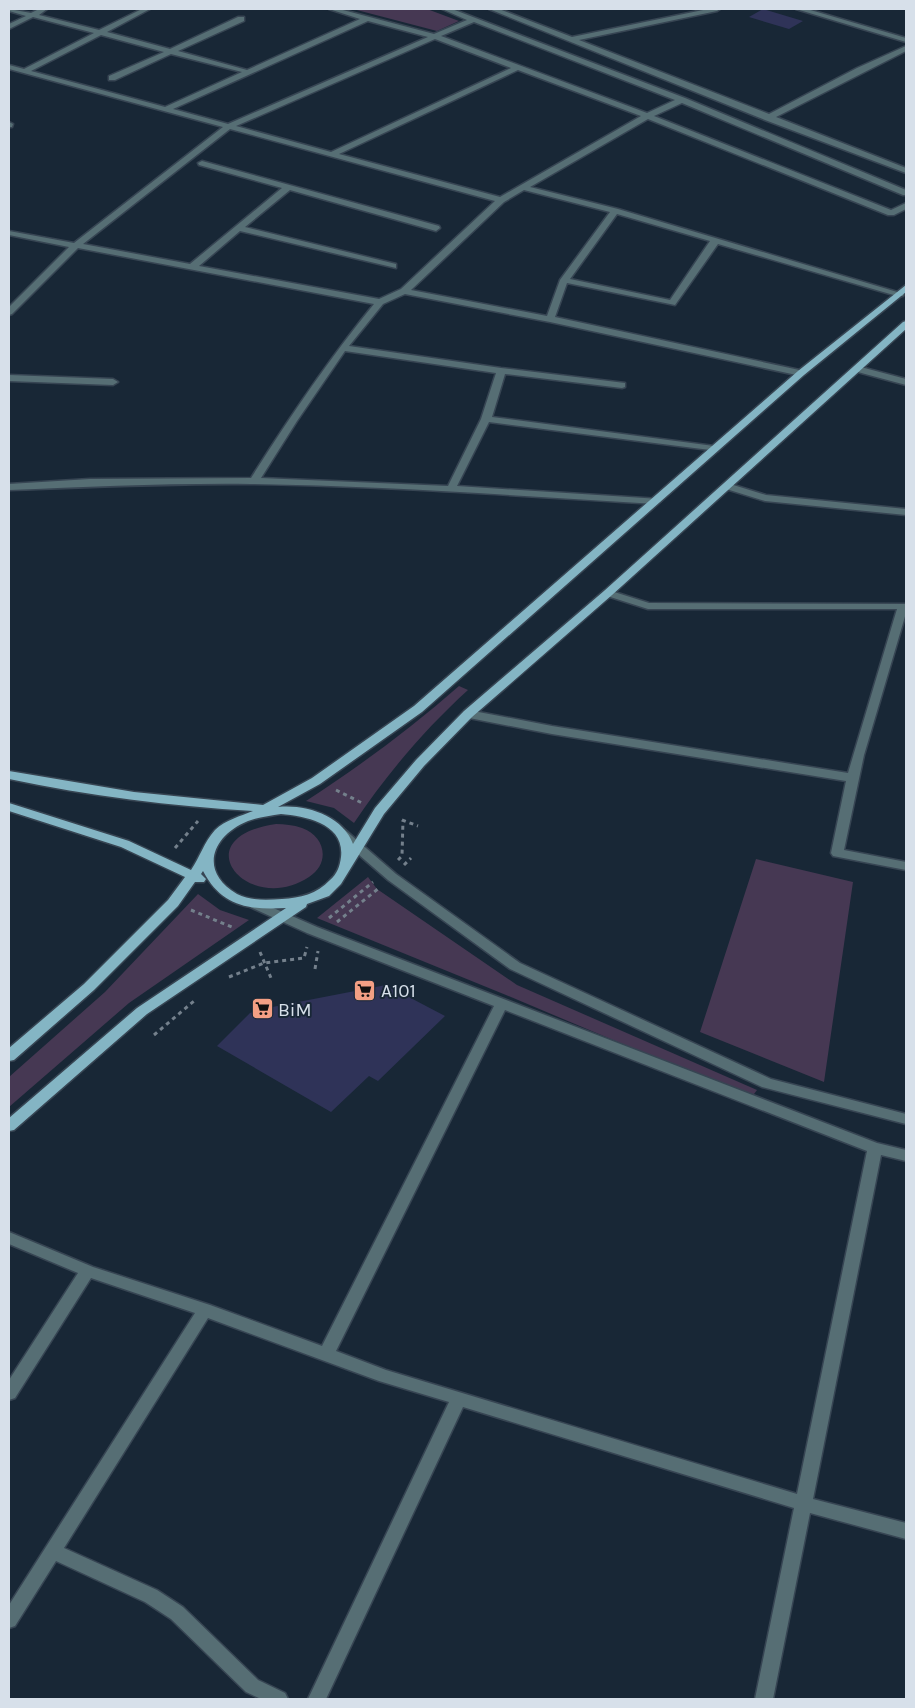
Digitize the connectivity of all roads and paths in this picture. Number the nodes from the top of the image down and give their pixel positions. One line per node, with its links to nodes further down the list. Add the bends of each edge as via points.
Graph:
1 (9, 9): 10 (street)
2 (44, 9): 10 (street)
3 (147, 9): 16 (street)
4 (332, 9): 12 (street)
5 (446, 9): 14 (street)
6 (493, 9): 18 (street)
7 (717, 9): 18 (street)
8 (800, 9): 11 (street)
9 (831, 9): 11 (street)
10 (32, 15): 15 (street); 16 (street)
11 (821, 15): 19 (street)
12 (368, 18): 17 (street); 28 (street)
13 (241, 19): 21 (street)
14 (475, 19): 17 (street); 27 (street)
15 (9, 27)
16 (99, 33): 21 (street); 25 (street)
17 (436, 36): 23 (street); 31 (street)
18 (570, 40): 30 (street)
19 (906, 40)
20 (906, 48): 30 (street)
21 (170, 52): 24 (street); 26 (street)
22 (9, 66): 25 (street)
23 (517, 68): 29 (street); 32 (street)
24 (243, 70)
25 (25, 71): 28 (street)
26 (112, 78)
27 (682, 100): 29 (street); 37 (street)
28 (166, 109): 31 (street)
29 (647, 116): 35 (street); 39 (street, via 891,213)
30 (768, 118): 34 (street)
31 (230, 126): 32 (street); 45 (street)
32 (332, 154): 38 (street)
33 (202, 162): 36 (street)
34 (906, 171)
35 (522, 187): 38 (street); 40 (street)
36 (288, 188): 41 (street); 42 (street)
37 (906, 193)
38 (501, 200): 49 (street)
39 (906, 206)
40 (614, 211): 44 (street); 48 (street)
41 (239, 228): 46 (street); 47 (street)
42 (436, 228)
43 (9, 234): 45 (street)
44 (715, 241): 48 (street, via 672,303); 50 (street)
45 (75, 246): 47 (street); 52 (street)
46 (392, 266)
47 (192, 267): 51 (street)
48 (564, 280): 53 (street)
49 (404, 291): 51 (street); 53 (street)
50 (903, 291): 58 (main road)
51 (380, 302): 55 (street)
52 (9, 312)
53 (550, 319): 58 (street)
54 (906, 324): 56 (main road)
55 (343, 348): 57 (street); 65 (street)
56 (858, 369): 61 (street); 66 (main road)
57 (501, 371): 62 (street); 63 (street)
58 (801, 373): 64 (main road)
59 (9, 378): 60 (street)
60 (113, 382)
61 (906, 382)
62 (622, 385)
63 (486, 419): 64 (street); 68 (street)
64 (714, 449): 69 (main road)
65 (254, 481): 67 (street, via 75,482); 68 (street)
66 (727, 486): 70 (street, via 765,498); 71 (main road)
67 (9, 488)
68 (451, 489): 69 (street)
69 (656, 501): 76 (main road, via 418,709)
70 (906, 512)
71 (608, 593): 72 (street, via 648,606); 73 (main road)
72 (905, 604): 75 (street)
73 (468, 714): 75 (street); 80 (main road)
74 (9, 775): 77 (main road)
75 (853, 778): 88 (street, via 837,853)
76 (316, 781): 79 (main road); 80 (path)
77 (212, 805): 79 (main road); 86 (path)
78 (9, 807): 86 (main road, via 125,844)
79 (262, 810): 82 (main road, via 303,812 323,819); 85 (main road, via 221,830 210,843)
80 (379, 811): 81 (path); 83 (main road)
81 (418, 826)
82 (339, 831): 83 (street); 87 (main road, via 348,846)
83 (358, 846): 87 (main road); 90 (street)
84 (411, 858): 90 (path)
85 (205, 859): 89 (main road); 91 (main road, via 208,874)
86 (160, 861): 89 (main road)
87 (348, 862): 92 (main road, via 341,878 326,892)
88 (906, 866)
89 (193, 876): 91 (main road); 93 (main road)
90 (392, 877): 96 (path); 102 (street, via 516,966 767,1083)
91 (218, 887): 94 (main road, via 234,898)
92 (304, 901): 94 (main road, via 280,906); 95 (main road)
93 (174, 903): 97 (path); 101 (main road, via 89,988)
94 (255, 904): 95 (street)
95 (282, 916): 96 (street); 97 (main road)
96 (321, 933): 98 (path); 100 (street)
97 (253, 936): 99 (path); 103 (main road, via 142,1011)
98 (315, 969)
99 (271, 978)
100 (502, 1003): 104 (street); 109 (street)
101 (9, 1056)
102 (906, 1119)
103 (9, 1126)
104 (876, 1148): 105 (street); 112 (street)
105 (906, 1155)
106 (9, 1238): 107 (street)
107 (88, 1271): 108 (street); 110 (street)
108 (205, 1310): 109 (street); 114 (street)
109 (326, 1355): 111 (street)
110 (9, 1393)
111 (459, 1399): 112 (street); 117 (street)
112 (804, 1504): 113 (street); 118 (street)
113 (906, 1531)
114 (52, 1551): 115 (street); 116 (street, via 151,1596 177,1613 252,1686)
115 (9, 1620)
116 (279, 1699)
117 (317, 1699)
118 (764, 1699)

